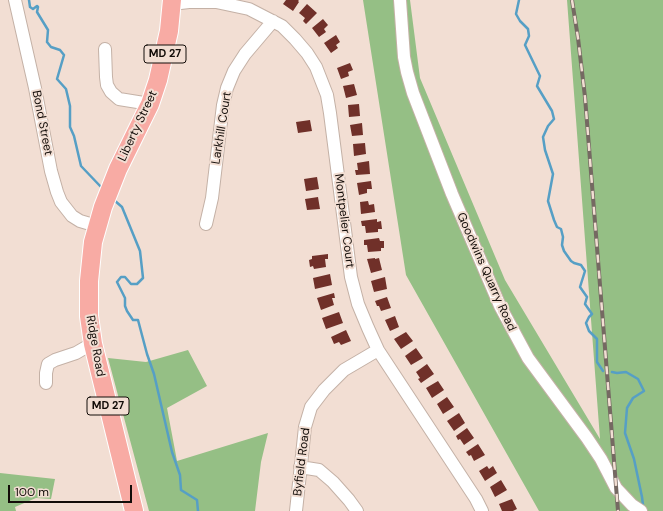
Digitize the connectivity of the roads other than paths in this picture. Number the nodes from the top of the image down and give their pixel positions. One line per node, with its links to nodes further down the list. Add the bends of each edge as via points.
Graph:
1 (15, 0): 8 (street, Bond Street, via 57,192 72,216)
2 (400, 0): 17 (street, Goodwins Quarry Road, via 404,57 413,93 449,188 500,306 528,358 587,438 616,488)
3 (172, 2): 4 (street, Montpelier Court, via 225,3 249,9); 6 (highway, Liberty Street / MD 27, via 165,54)
4 (273, 21): 7 (street, Larkhill Court, via 245,54 227,88); 10 (street, Montpelier Court, via 295,38 307,53 316,67 327,95 351,277 358,304)
5 (105, 49): 6 (street, via 107,85 111,92 119,99)
6 (150, 104): 8 (highway, Liberty Street / MD 27, via 109,189)
7 (206, 224)
8 (97, 226): 9 (highway, Ridge Road / MD 27, via 89,282 89,316)
9 (93, 344): 11 (street, via 76,354 48,364); 13 (highway, Ridge Road / MD 27)
10 (378, 350): 12 (street, Byfield Road, via 344,370 311,407 305,427); 16 (street, Montpelier Court)
11 (46, 383)
12 (300, 467): 14 (street, Byfield Road); 15 (street, via 319,470 333,482)
13 (134, 511)
14 (296, 511)
15 (357, 511)
16 (482, 511)
17 (641, 511)

